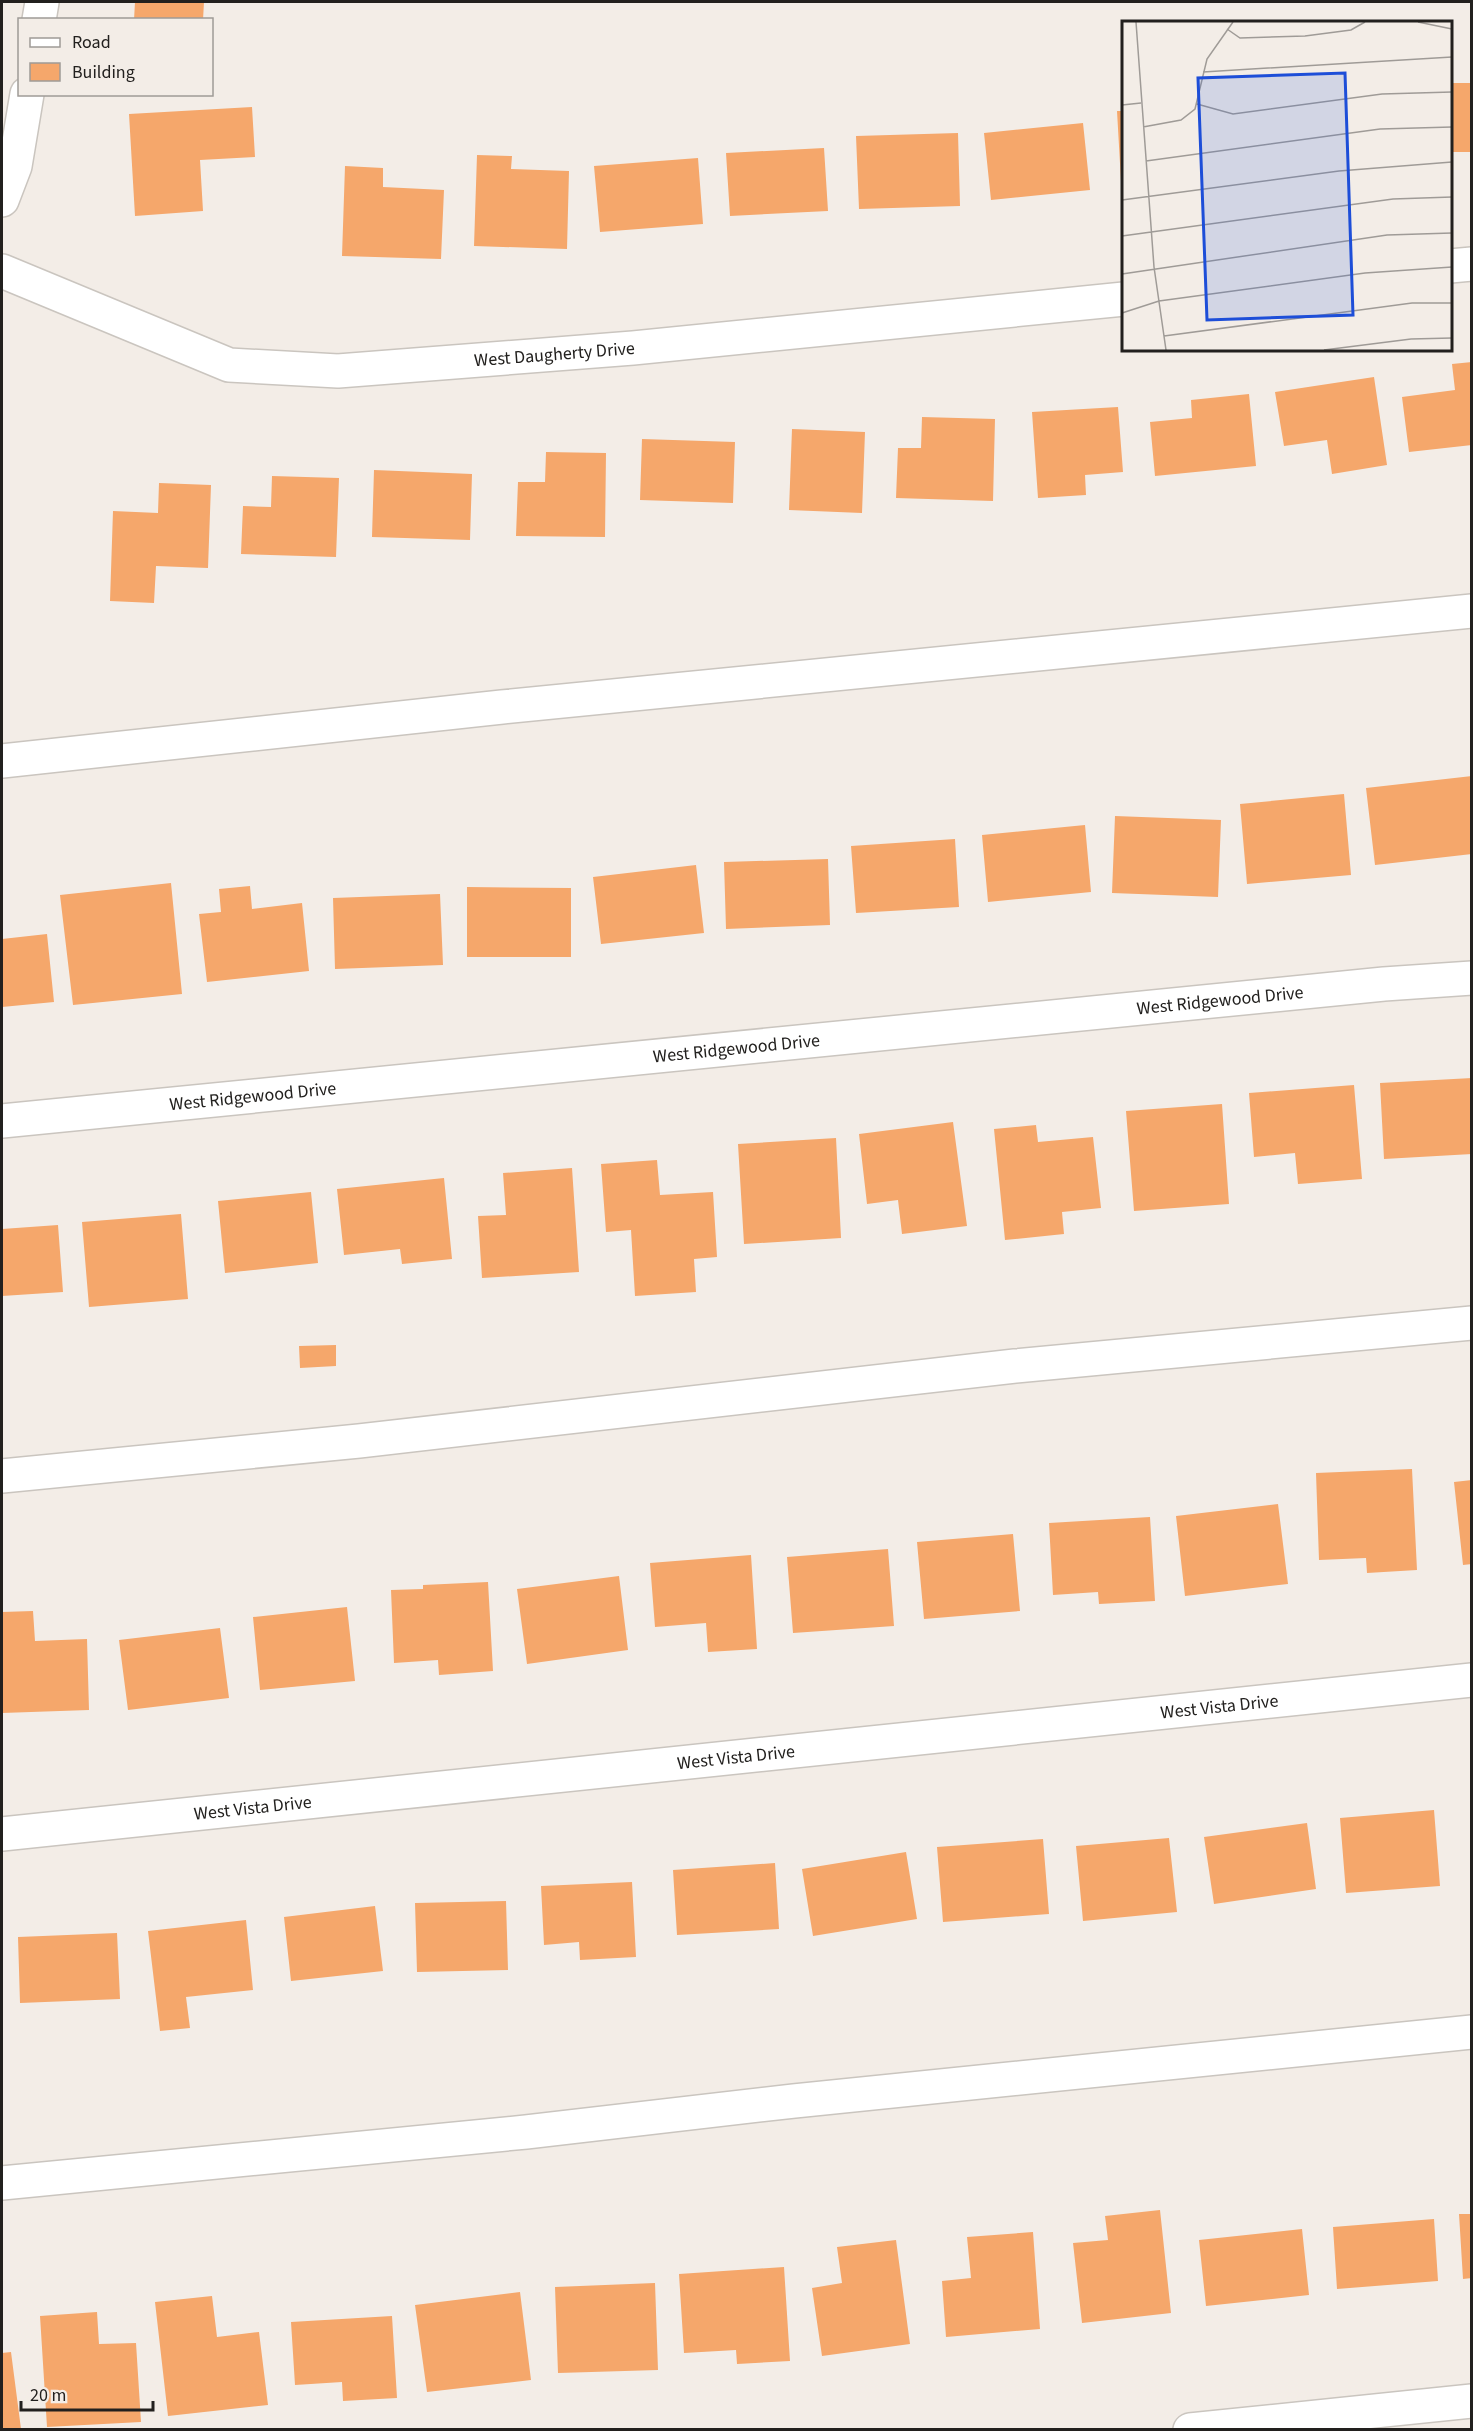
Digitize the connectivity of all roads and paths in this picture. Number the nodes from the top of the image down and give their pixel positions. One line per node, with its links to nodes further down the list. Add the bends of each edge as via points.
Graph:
1 (42, 2): 2 (street)
2 (39, 18)
3 (27, 96): 4 (street, via 15,166)
4 (2, 200)
5 (1472, 264): 6 (street)
6 (1452, 266)
7 (2, 272): 8 (street, West Daugherty Drive, via 228,365 338,370 633,348)
8 (1122, 299)
9 (1472, 611): 10 (street)
10 (2, 761)
11 (1472, 978): 12 (street, West Ridgewood Drive)
12 (2, 1121)
13 (1472, 1323): 14 (street, via 1015,1366 359,1441)
14 (2, 1476)
15 (1472, 1680): 16 (street, West Vista Drive)
16 (2, 1834)
17 (1472, 2032): 18 (street)
18 (2, 2183)
19 (1472, 2401): 20 (street)
20 (1190, 2430)

